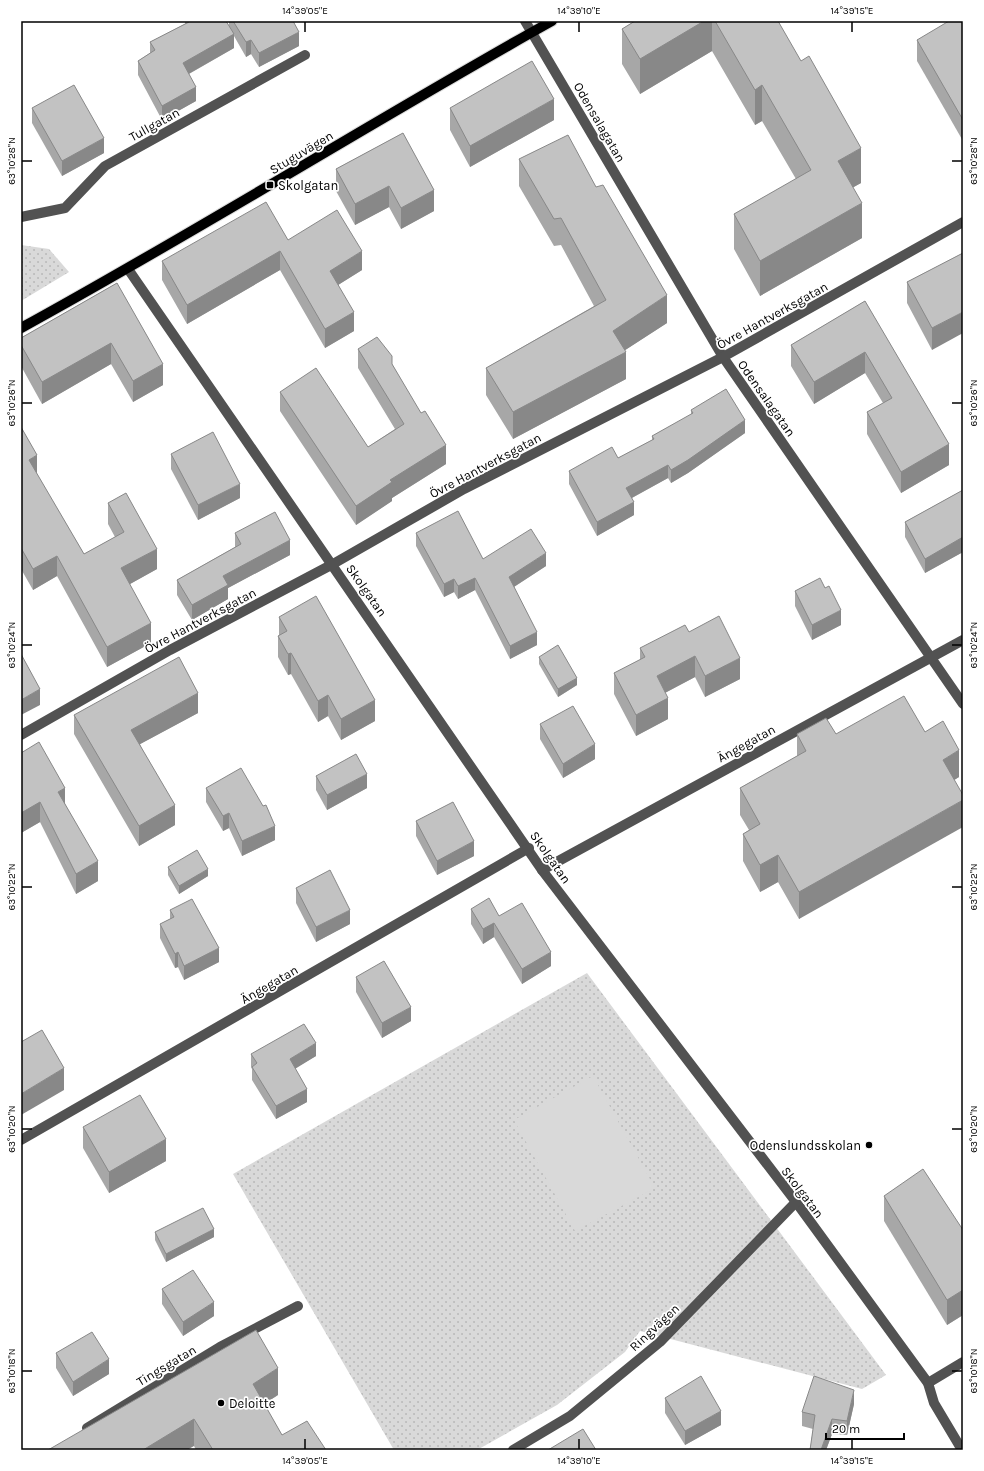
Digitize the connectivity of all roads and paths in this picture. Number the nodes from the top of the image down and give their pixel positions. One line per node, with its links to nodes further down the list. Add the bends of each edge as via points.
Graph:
1 (525, 21): 3 (street, Odensalagatan)
2 (552, 21): 3 (main road, Stuguvägen)
3 (532, 32): 7 (main road, Stuguvägen); 9 (street, Odensalagatan)
4 (305, 55): 5 (street, Tullgatan, via 105,166 65,208)
5 (21, 217)
6 (963, 222): 9 (street, Övre Hantverksgatan)
7 (128, 269): 8 (main road, Stuguvägen); 10 (street, Skolgatan)
8 (21, 328)
9 (723, 357): 10 (street, Övre Hantverksgatan, via 464,489); 12 (street, Odensalagatan)
10 (333, 564): 14 (street, Övre Hantverksgatan, via 170,650); 15 (street, Skolgatan)
11 (963, 640): 12 (street, Ängegatan)
12 (930, 658): 13 (street, Odensalagatan); 16 (street, Ängegatan)
13 (963, 704)
14 (21, 734)
15 (529, 848): 16 (street, Skolgatan); 17 (street, Ängegatan)
16 (542, 870): 18 (street, Skolgatan)
17 (21, 1140)
18 (796, 1202): 21 (street, Skolgatan); 23 (street, Ringvägen, via 660,1342 570,1416)
19 (298, 1306): 22 (street, Tingsgatan, via 220,1347)
20 (963, 1362): 21 (street)
21 (928, 1383): 24 (street, Skolgatan, via 934,1403)
22 (77, 1434)
23 (513, 1450)
24 (962, 1450)

